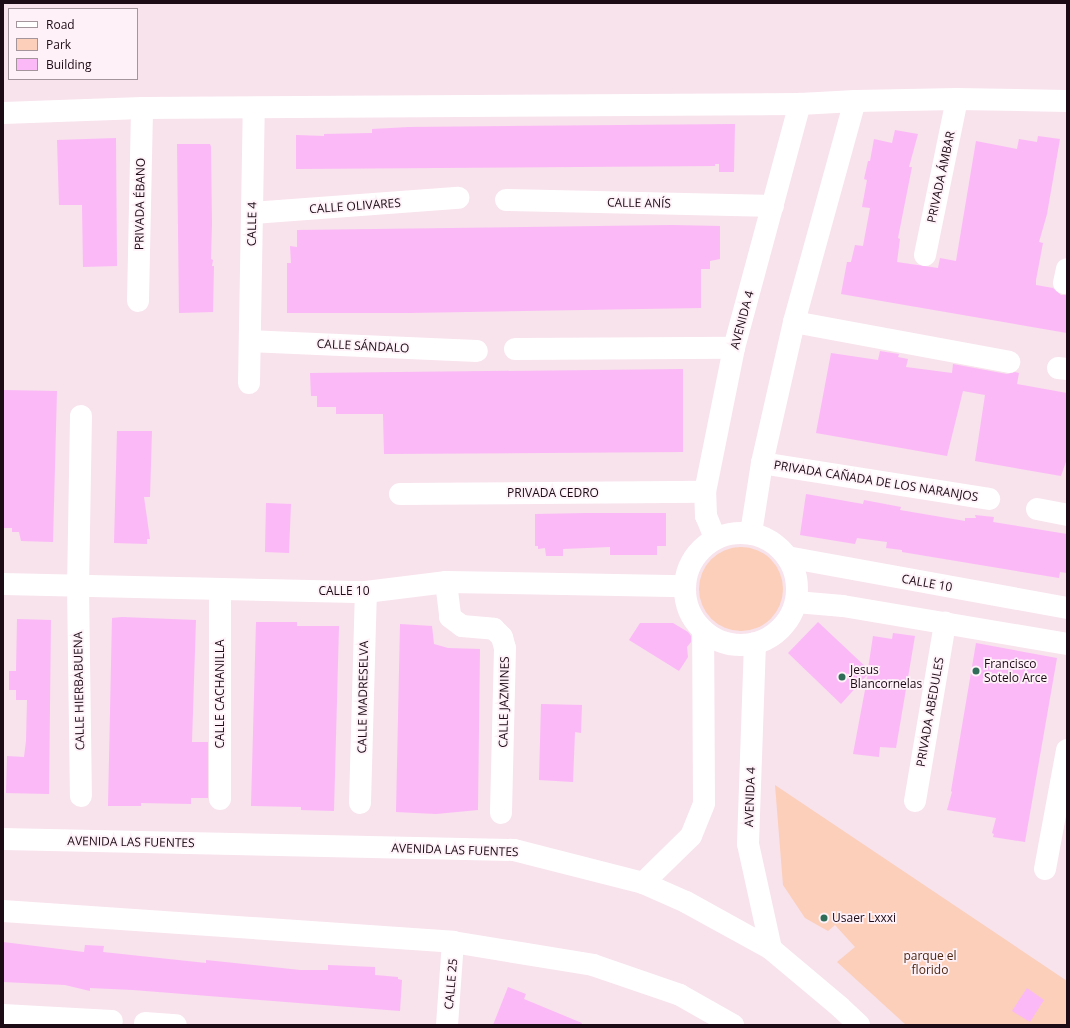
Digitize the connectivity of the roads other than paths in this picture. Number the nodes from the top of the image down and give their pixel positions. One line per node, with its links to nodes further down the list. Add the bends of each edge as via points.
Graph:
1 (957, 98): 2 (street); 3 (street); 12 (street, PRIVADA ÁMBAR)
2 (854, 100): 4 (street); 14 (street)
3 (1067, 100)
4 (800, 104): 6 (street); 10 (street, AVENIDA 4)
5 (142, 108): 6 (street); 7 (street); 13 (street, PRIVADA ÉBANO)
6 (254, 108): 11 (street, CALLE 4)
7 (3, 113)
8 (458, 198): 11 (street, CALLE OLIVARES)
9 (506, 200): 10 (street, CALLE ANÍS)
10 (773, 206): 16 (street, AVENIDA 4)
11 (252, 213): 15 (street, CALLE 4)
12 (925, 255)
13 (138, 301)
14 (794, 322): 19 (street); 22 (street)
15 (250, 341): 18 (street, CALLE SÁNDALO); 20 (street, CALLE 4)
16 (734, 348): 17 (street); 23 (street, AVENIDA 4)
17 (515, 349)
18 (477, 351)
19 (1009, 362)
20 (249, 383)
21 (81, 416): 33 (street, CALLE HIERBABUENA)
22 (762, 463): 25 (street, PRIVADA CAÑADA DE LOS NARANJOS); 28 (street)
23 (705, 492): 24 (street, PRIVADA CEDRO); 29 (street, AVENIDA 4, via 706,516)
24 (400, 494)
25 (989, 499)
26 (1037, 509): 27 (street)
27 (1067, 515)
28 (751, 533): 29 (street, via 733,533); 30 (street, via 772,541)
29 (715, 538): 34 (street, via 699,550 688,567)
30 (787, 557): 37 (street, via 796,578); 38 (street, CALLE 10)
31 (446, 582): 34 (street, CALLE 10); 36 (street, CALLE 10); 48 (street, CALLE JAZMINES, via 450,617 462,626 494,629 502,637 505,648)
32 (3, 584): 33 (street, CALLE 10)
33 (78, 586): 35 (street, CALLE 10); 44 (street, CALLE HIERBABUENA)
34 (684, 586): 40 (street, via 692,618)
35 (220, 589): 36 (street, CALLE 10); 45 (street, CALLE CACHANILLA)
36 (366, 592): 47 (street, CALLE MADRESELVA)
37 (796, 602): 39 (street, via 843,606); 41 (street, via 781,628 769,638)
38 (1067, 608)
39 (945, 623): 42 (street); 46 (street, PRIVADA ABEDULES)
40 (703, 631): 41 (street, via 714,639 728,644); 51 (street, via 704,803 691,836)
41 (755, 643): 54 (street, AVENIDA 4, via 748,844)
42 (1067, 644)
43 (1067, 750): 50 (street)
44 (81, 796)
45 (220, 799)
46 (915, 801)
47 (360, 803)
48 (501, 813)
49 (3, 839): 51 (street, AVENIDA LAS FUENTES, via 514,850)
50 (1045, 869)
51 (643, 883): 54 (street, AVENIDA LAS FUENTES, via 686,902)
52 (3, 911): 53 (street)
53 (453, 942): 59 (street, CALLE 25); 60 (street, via 593,964 680,995)
54 (771, 949): 61 (street, AVENIDA LAS FUENTES)
55 (3, 1015): 56 (street)
56 (112, 1021)
57 (145, 1022): 58 (street)
58 (176, 1025)
59 (447, 1025)
60 (733, 1025)
61 (859, 1025)

